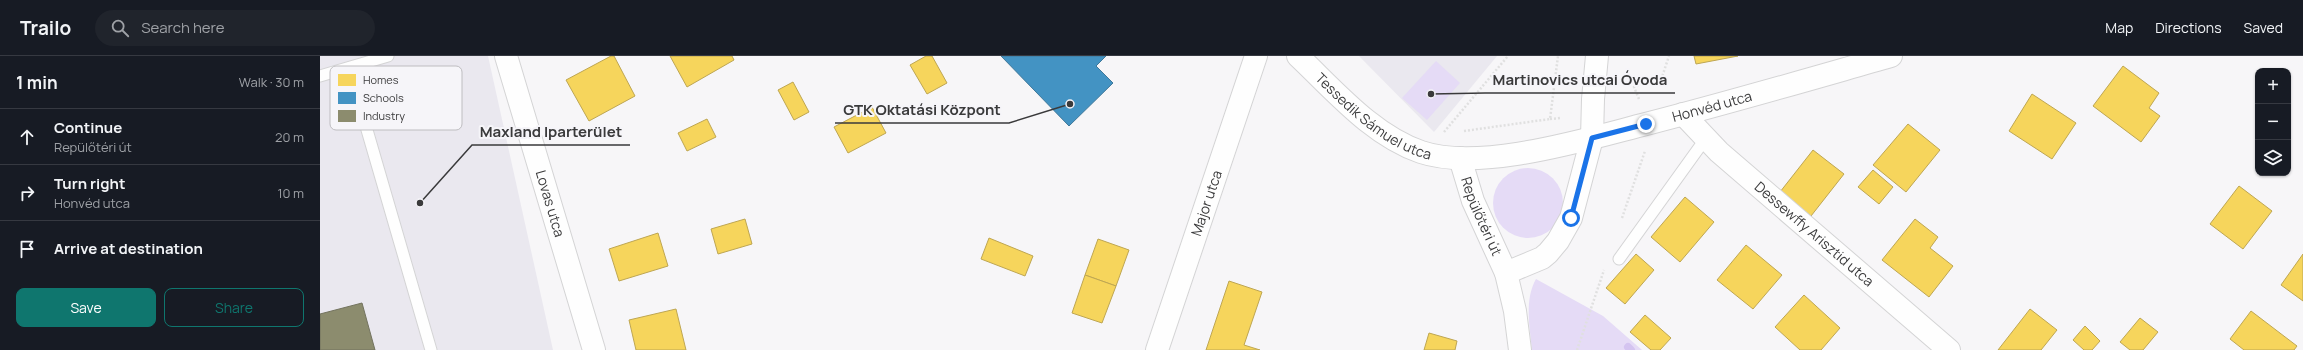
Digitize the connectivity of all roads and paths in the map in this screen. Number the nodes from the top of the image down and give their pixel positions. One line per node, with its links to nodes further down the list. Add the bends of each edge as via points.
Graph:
1 (388, 56): 10 (lane)
2 (506, 56): 29 (street, Lovas utca)
3 (1256, 56): 30 (street, Major utca)
4 (1298, 56): 23 (street, Tessedik Sámuel utca, via 1355,111 1386,134 1422,153)
5 (1508, 56): 20 (path, via 1442,134)
6 (1558, 56): 16 (path)
7 (1597, 56): 14 (street, Repülőtéri út)
8 (1669, 56): 13 (path, via 1662,77 1634,87 1640,102)
9 (1892, 56): 15 (street, Honvéd utca)
10 (356, 66)
11 (330, 73): 12 (lane)
12 (320, 76)
13 (1632, 103)
14 (1594, 112): 16 (path); 21 (street, Repülőtéri út)
15 (1683, 114): 17 (street, Honvéd utca); 22 (street, Dessewffy Arisztid utca)
16 (1550, 119): 19 (path)
17 (1646, 124): 21 (street, Honvéd utca); 24 (path, via 1650,144 1646,147)
18 (367, 130): 28 (lane)
19 (1457, 132)
20 (1450, 133)
21 (1592, 138): 23 (street, Honvéd utca, via 1527,152); 27 (street, Repülőtéri út, via 1571,218 1558,241 1542,258)
22 (1706, 138): 25 (lane); 33 (street, Dessewffy Arisztid utca, via 1719,152)
23 (1460, 158): 27 (street, Repülőtéri út, via 1473,201)
24 (1621, 222)
25 (1619, 259)
26 (1605, 267): 32 (path)
27 (1506, 273): 31 (street, Repülőtéri út, via 1515,311)
28 (431, 350)
29 (594, 350)
30 (1157, 350)
31 (1520, 350)
32 (1577, 350)
33 (1949, 350)

